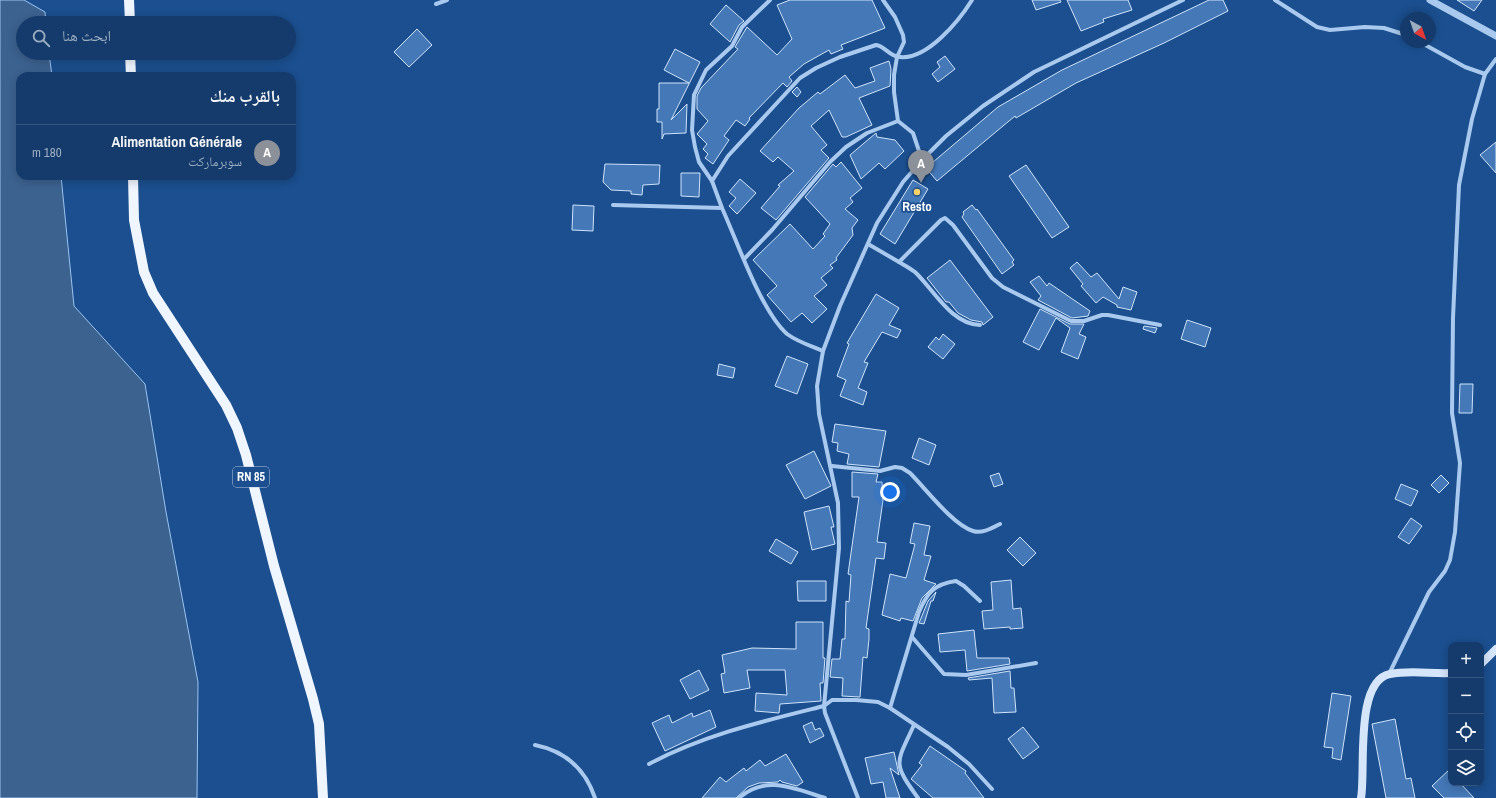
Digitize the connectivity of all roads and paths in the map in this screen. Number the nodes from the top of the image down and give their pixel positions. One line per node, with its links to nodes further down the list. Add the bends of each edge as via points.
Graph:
1 (129, 0): 10 (main road)
2 (447, 0): 9 (street)
3 (770, 0): 22 (street, via 742,27 732,46 706,70 694,95 692,130 695,147 700,162)
4 (883, 0): 14 (street, via 903,34 904,42)
5 (972, 0): 14 (street, via 947,32 924,51 912,57)
6 (1183, 0): 20 (street, via 1034,72 946,136)
7 (1276, 0): 11 (street, via 1317,27 1330,30 1384,28)
8 (1430, 0): 12 (street)
9 (436, 4)
10 (130, 16)
11 (1400, 33)
12 (1496, 36)
13 (1431, 48): 18 (street, via 1465,67)
14 (897, 57): 19 (street, via 894,92); 22 (street, via 880,45 870,46 816,68 800,78 728,156)
15 (1496, 59): 18 (street)
16 (130, 60): 17 (main road)
17 (131, 72)
18 (1485, 74): 39 (street, via 1472,119 1459,185 1453,318 1452,413 1460,463 1455,532 1450,560 1445,571 1429,592)
19 (898, 121): 20 (street, via 913,133); 26 (street, via 867,134 846,147)
20 (922, 160): 25 (street, via 903,182 877,223)
21 (133, 180): 46 (main road, RN 85, via 134,220 144,272 154,293 226,405 246,455 274,566 319,724)
22 (712, 181): 24 (street)
23 (613, 205): 24 (street)
24 (722, 208): 26 (street)
25 (868, 244): 27 (street); 30 (street, via 840,306)
26 (744, 258): 30 (street, via 780,326 798,341)
27 (898, 262): 28 (street, via 914,271 962,321); 29 (street, via 910,248 945,218 992,278 1036,304 1071,321 1078,322 1102,314)
28 (980, 325)
29 (1160, 325)
30 (824, 350): 31 (street, via 817,386 826,452)
31 (832, 466): 32 (street, via 880,471 894,467 902,468 910,472 955,519 970,529 980,532); 40 (street, via 838,503 839,548)
32 (1000, 524)
33 (980, 601): 34 (street, via 956,581 942,584 926,597)
34 (912, 637): 37 (street, via 944,674 966,675); 41 (street)
35 (1496, 649): 36 (main road)
36 (1484, 661)
37 (1036, 663)
38 (1448, 673): 39 (main road)
39 (1389, 674): 52 (main road, via 1379,681 1371,692 1363,727 1364,785)
40 (824, 706): 41 (street, via 832,700 856,700 878,702); 44 (street, via 717,735); 50 (street, via 827,720)
41 (890, 708): 42 (street)
42 (914, 725): 45 (street, via 969,764); 51 (street, via 898,764)
43 (535, 745): 47 (street, via 561,753 570,760 583,772)
44 (648, 764)
45 (992, 789)
46 (323, 798)
47 (595, 798)
48 (739, 798): 49 (street, via 754,788 770,784)
49 (825, 798)
50 (858, 798)
51 (918, 798)
52 (1361, 798)

